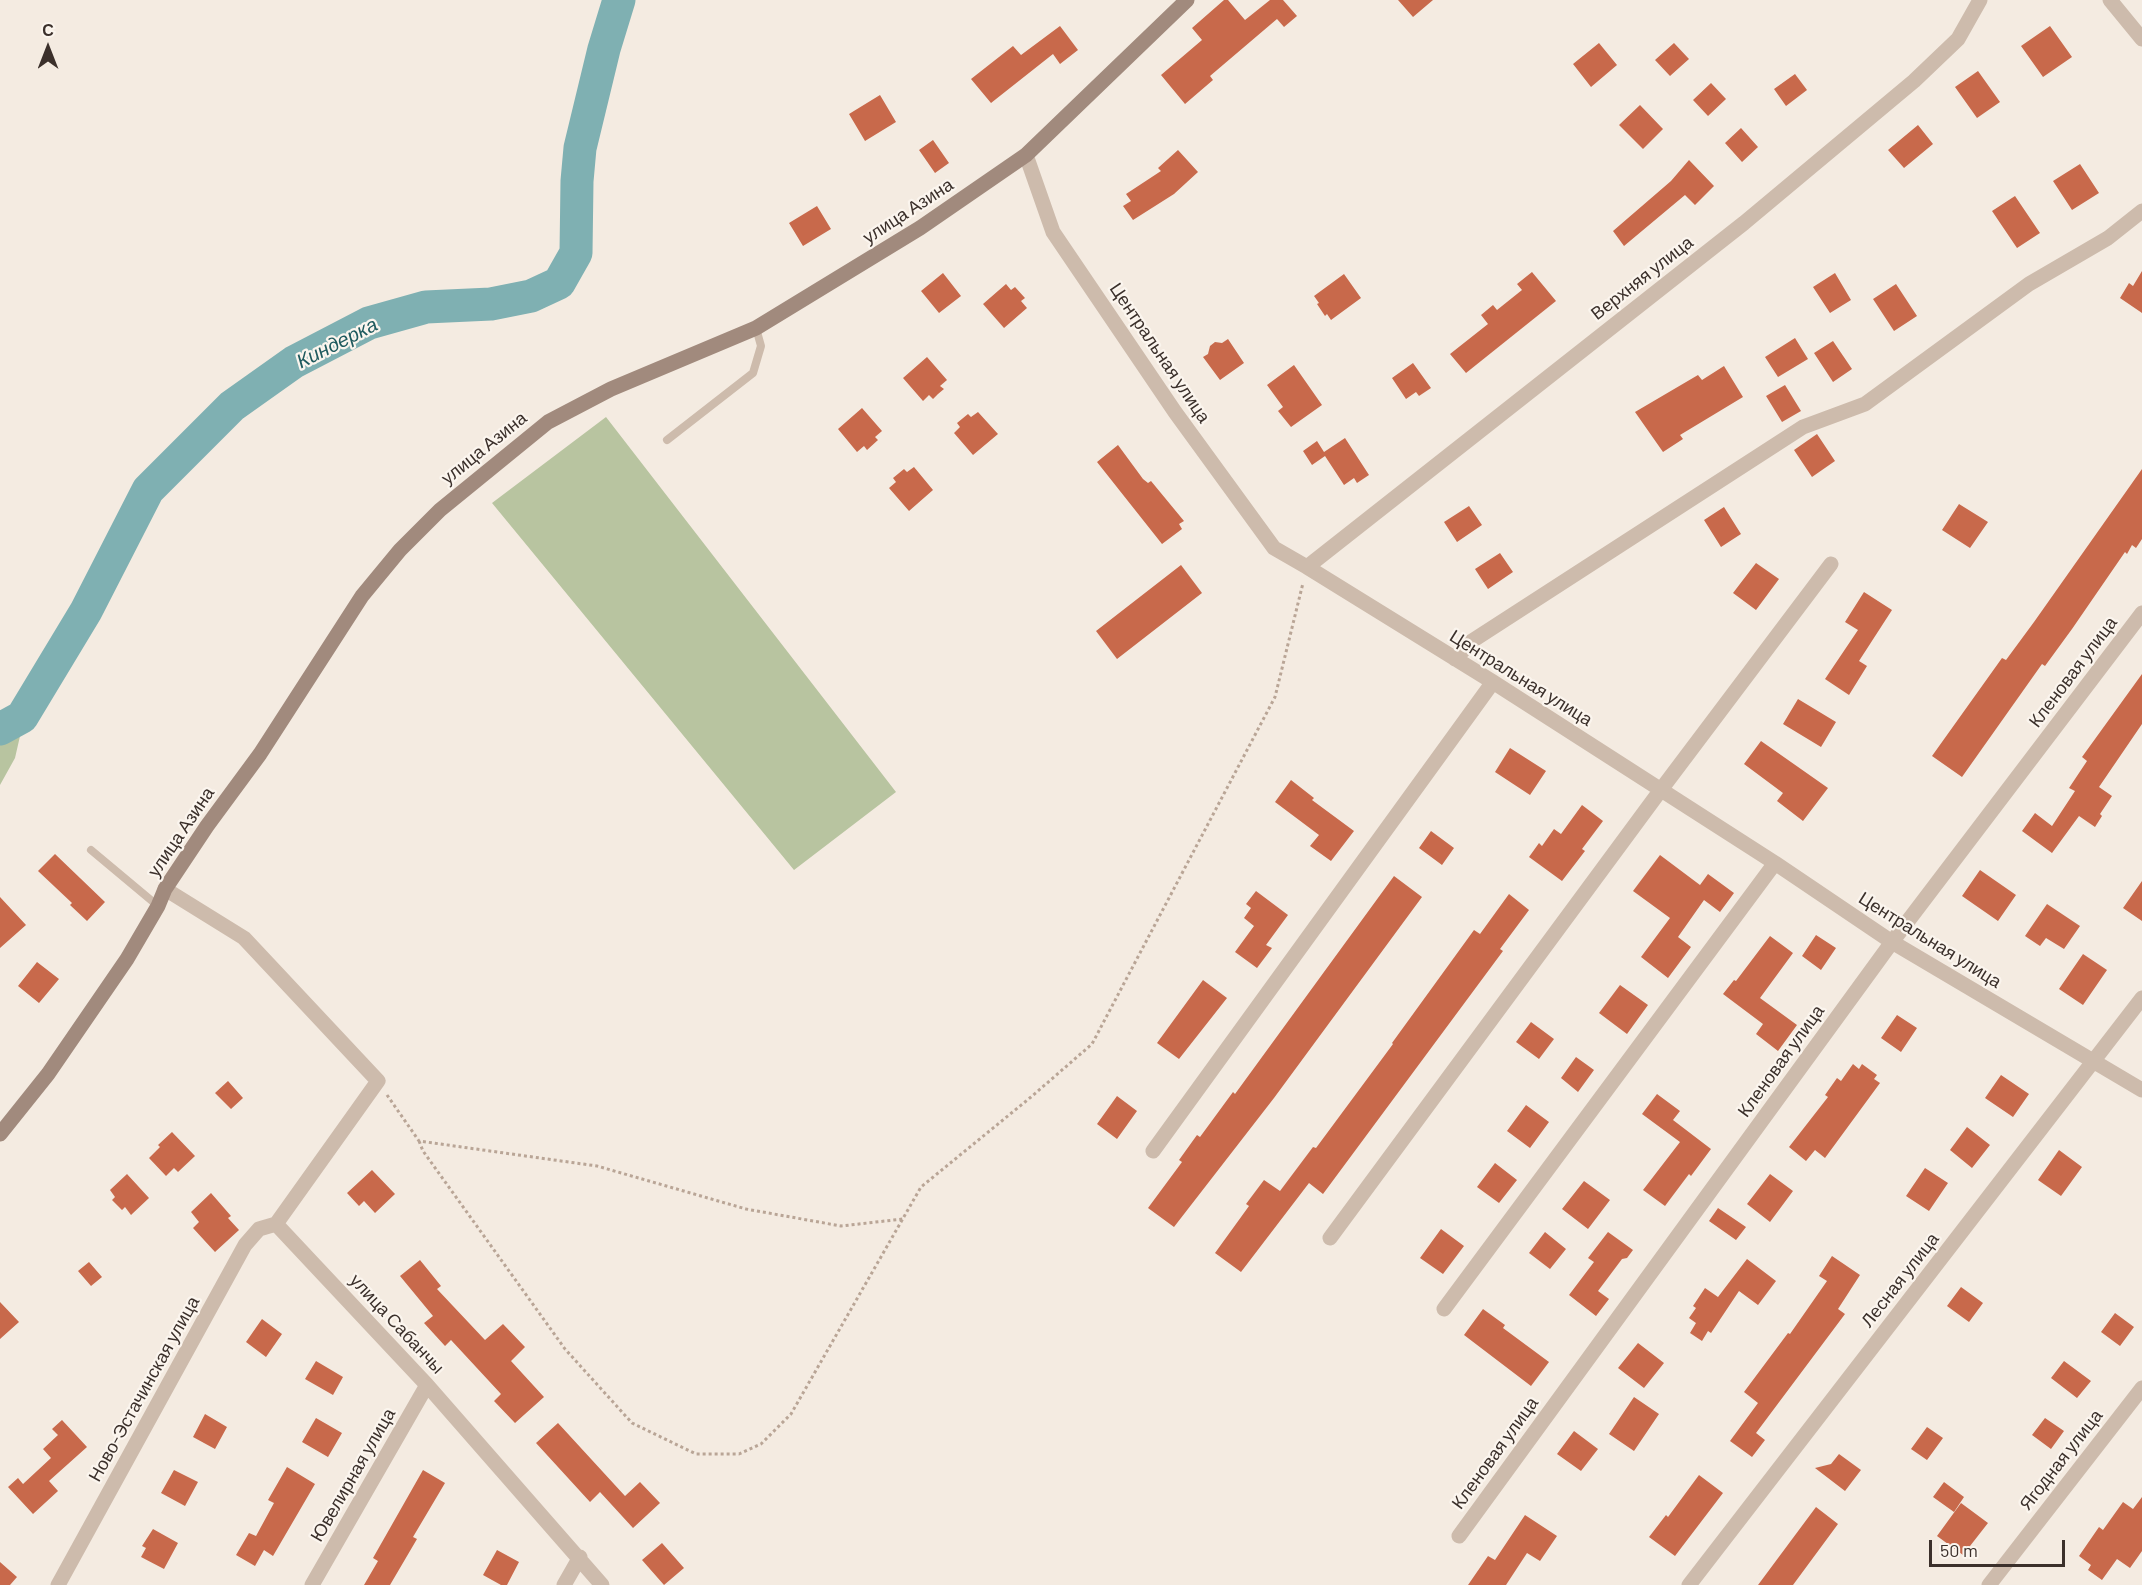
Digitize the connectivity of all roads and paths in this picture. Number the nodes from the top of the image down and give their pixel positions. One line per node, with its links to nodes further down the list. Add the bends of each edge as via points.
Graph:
1 (1187, 0): 5 (street, улица Азина)
2 (1980, 0): 10 (street, Верхняя улица, via 1958,39 1914,81 1744,223)
3 (2110, 0): 4 (street)
4 (2142, 39)
5 (1026, 155): 7 (street, улица Азина, via 920,228); 10 (street, Центральная улица, via 1053,232 1274,548)
6 (2142, 211): 12 (street, via 2108,238 2029,284 1864,404 1803,427 1472,641)
7 (756, 328): 8 (lane, via 761,346 753,373); 17 (street, улица Азина, via 611,389 548,422 440,510 362,596 260,754)
8 (667, 440)
9 (1831, 564): 14 (street)
10 (1306, 567): 12 (street, Центральная улица); 27 (path, via 1275,697 1092,1044 921,1187)
11 (2142, 614): 19 (street, Кленовая улица)
12 (1455, 659): 13 (street, Центральная улица)
13 (1493, 682): 14 (street, Центральная улица); 26 (street)
14 (1660, 790): 16 (street, Центральная улица); 29 (street)
15 (91, 850): 18 (lane)
16 (1775, 863): 19 (street, Центральная улица); 30 (street)
17 (165, 889): 18 (street, улица Азина); 22 (street, via 244,938)
18 (158, 906): 24 (street, улица Азина, via 128,959 48,1074)
19 (1892, 942): 21 (street, Центральная улица); 33 (street, Кленовая улица)
20 (2142, 998): 21 (street, Лесная улица)
21 (2094, 1061): 23 (street, Центральная улица); 39 (street, Лесная улица)
22 (378, 1081): 25 (path); 28 (street)
23 (2142, 1090)
24 (0, 1134)
25 (419, 1141): 27 (path, via 597,1166 746,1209 841,1226); 27 (path, via 565,1349 632,1423 696,1454 739,1454 760,1444 791,1414)
26 (1153, 1151)
27 (903, 1219)
28 (276, 1224): 31 (street, улица Сабанчы); 35 (street, Ново-Эстачинская улица, via 259,1229 245,1245)
29 (1330, 1238)
30 (1444, 1309)
31 (427, 1385): 34 (street, улица Сабанчы); 36 (street, Ювелирная улица)
32 (2142, 1388): 40 (street, Ягодная улица)
33 (1459, 1536)
34 (580, 1557): 37 (street); 38 (street, улица Сабанчы)
35 (58, 1585)
36 (312, 1585)
37 (564, 1585)
38 (602, 1585)
39 (1689, 1585)
40 (1989, 1585)

